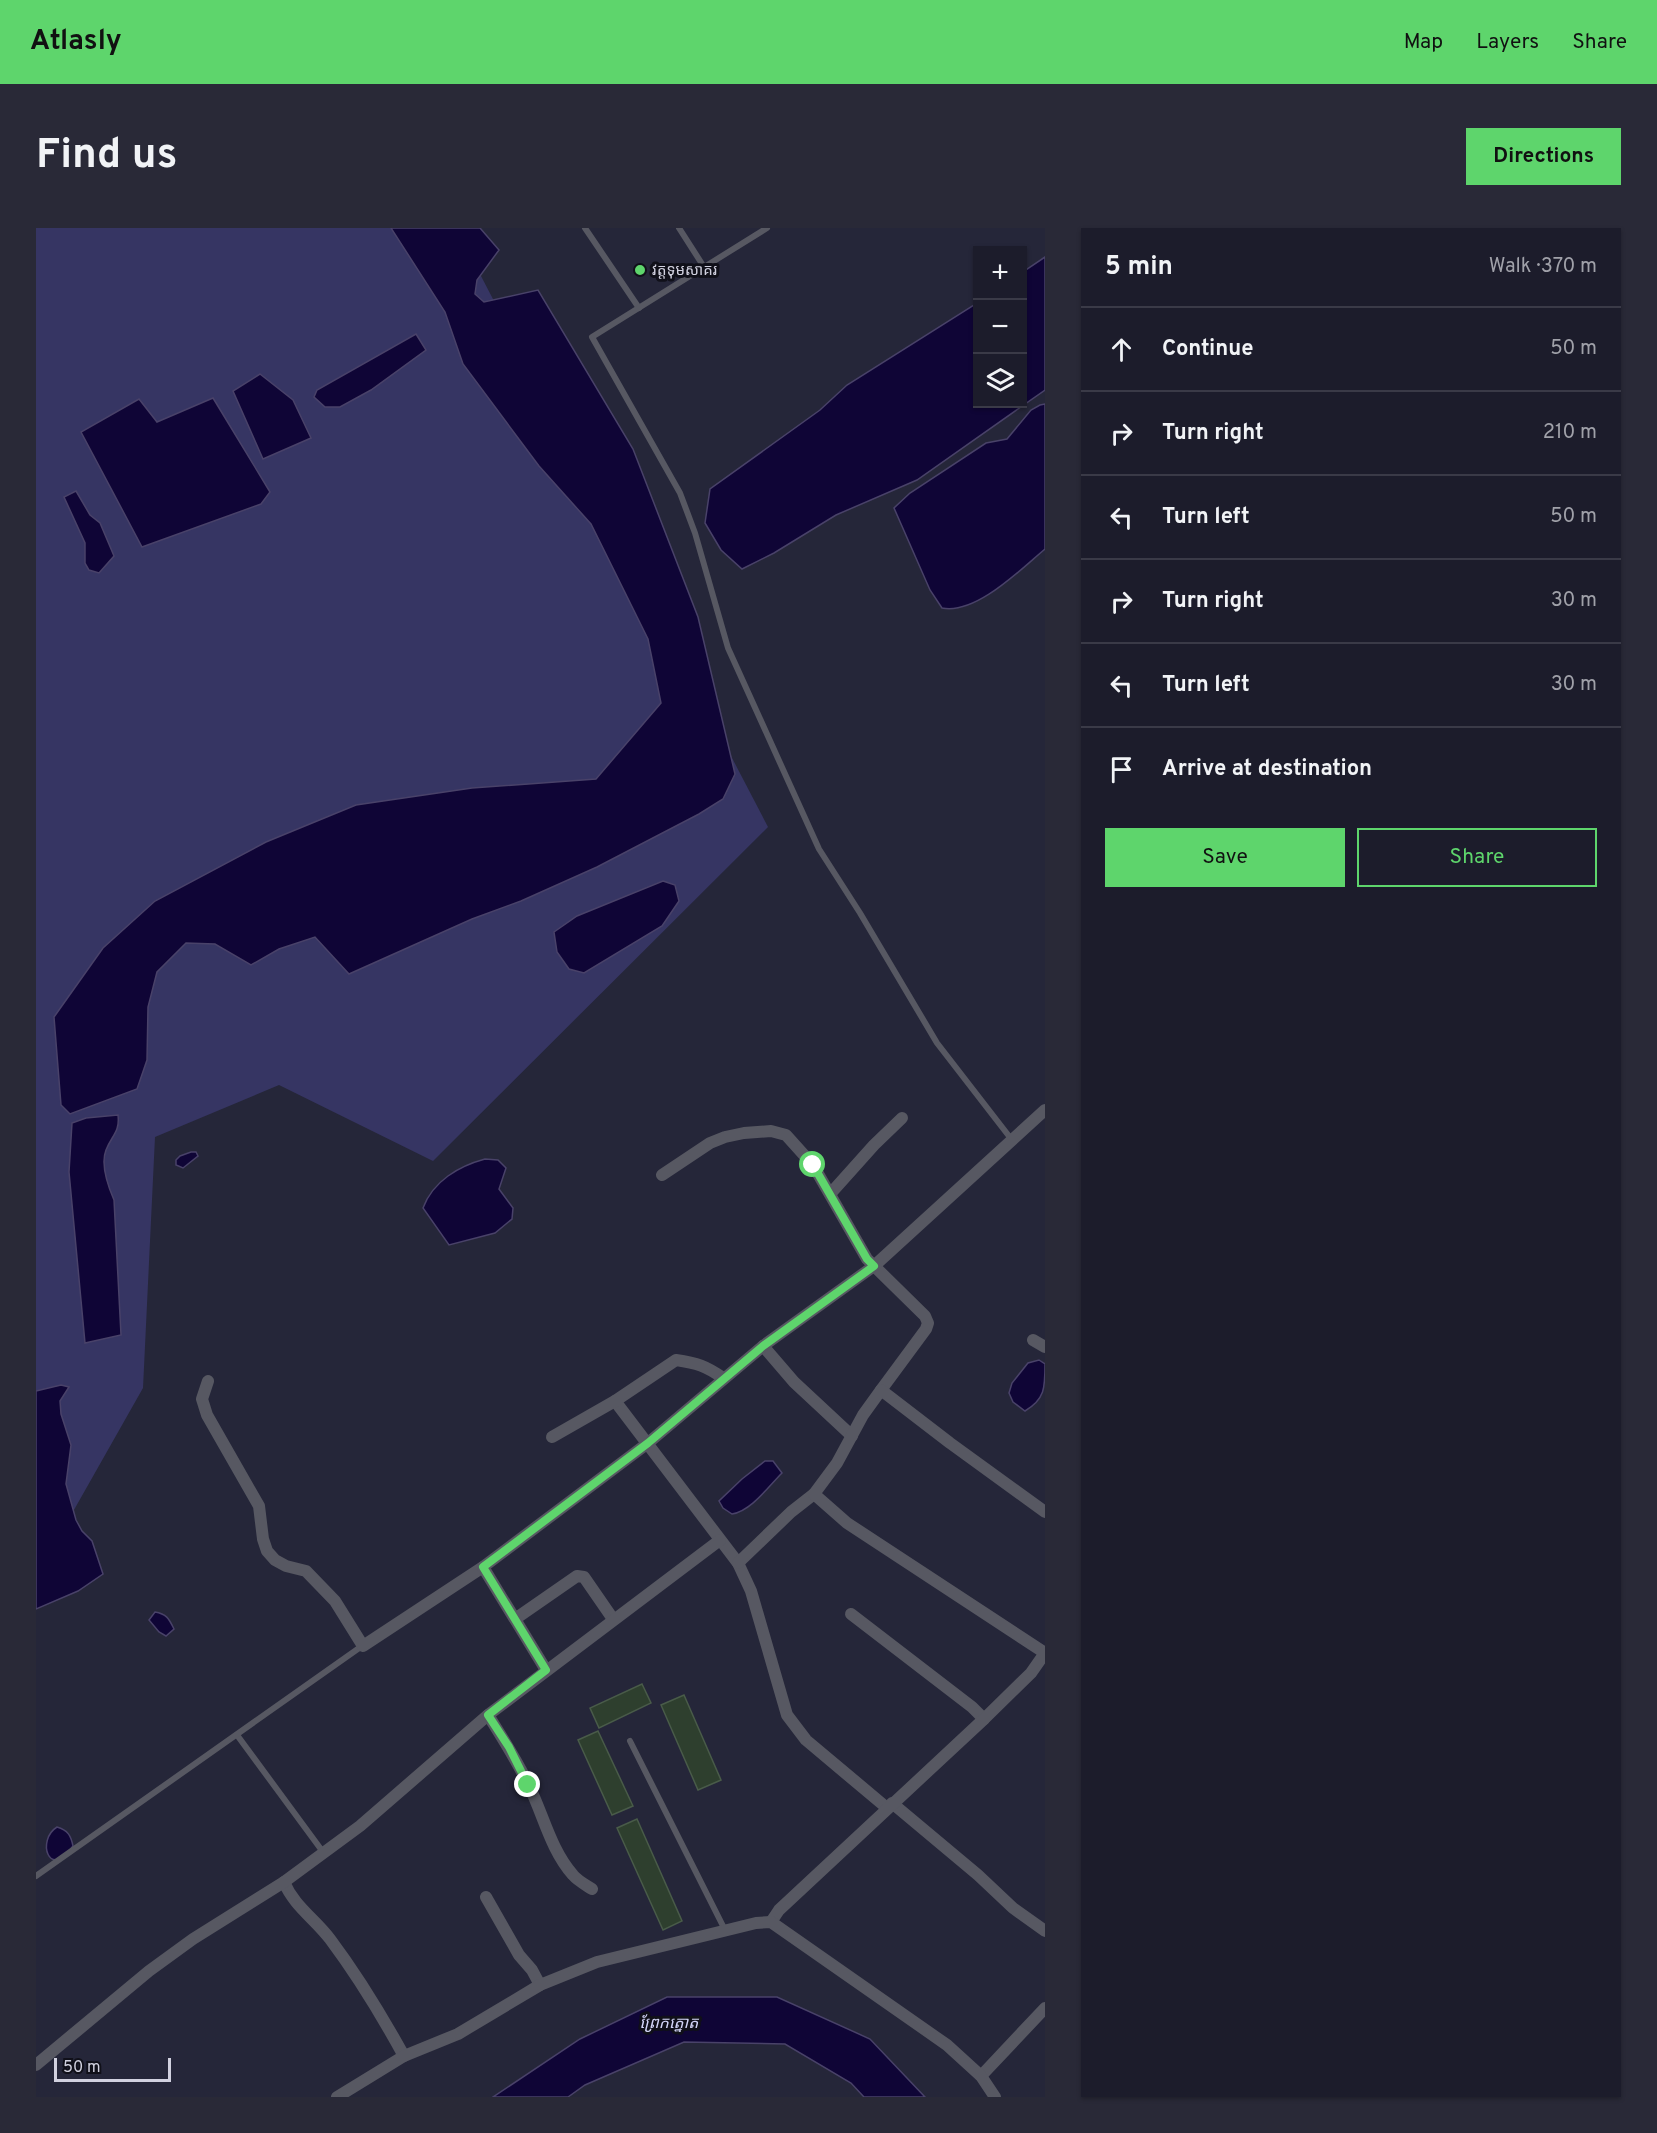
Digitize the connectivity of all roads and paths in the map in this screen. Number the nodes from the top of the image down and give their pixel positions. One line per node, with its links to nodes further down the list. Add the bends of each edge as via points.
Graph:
1 (585, 228): 5 (lane)
2 (679, 228): 4 (lane)
3 (767, 228): 4 (lane)
4 (704, 267): 5 (lane)
5 (639, 308): 8 (lane, via 592,337 680,493 728,648 819,849 937,1043)
6 (1045, 1110): 8 (street)
7 (902, 1118): 10 (street)
8 (1012, 1140): 11 (street)
9 (662, 1175): 10 (street, via 710,1143 744,1133 771,1131 786,1134 796,1144)
10 (831, 1193): 11 (street)
11 (874, 1266): 13 (street); 17 (street, via 928,1323)
12 (1033, 1340): 14 (street)
13 (763, 1346): 15 (street); 19 (street, via 794,1382)
14 (1045, 1347)
15 (723, 1378): 18 (street, via 707,1366 676,1360); 21 (street)
16 (208, 1381): 30 (street, via 202,1399 207,1415 259,1506 267,1551 286,1566 306,1571 335,1601)
17 (881, 1390): 19 (street); 23 (street)
18 (615, 1401): 20 (street); 21 (street)
19 (852, 1436): 22 (street)
20 (552, 1437)
21 (648, 1443): 24 (street); 26 (street)
22 (814, 1494): 25 (street); 33 (street, via 847,1523 1045,1653 1031,1673)
23 (1045, 1512)
24 (720, 1540): 25 (street); 29 (street)
25 (738, 1563): 36 (street, via 751,1591 787,1715 806,1740)
26 (483, 1567): 28 (street); 30 (street)
27 (851, 1614): 33 (street)
28 (515, 1619): 29 (street, via 580,1575); 31 (street)
29 (613, 1619): 31 (street)
30 (363, 1646): 34 (lane)
31 (546, 1670): 32 (street)
32 (488, 1715): 37 (street, via 360,1826); 40 (street, via 514,1756 558,1851 574,1876)
33 (984, 1719): 36 (street)
34 (237, 1735): 37 (lane); 38 (lane)
35 (630, 1741): 43 (lane)
36 (890, 1805): 42 (street); 44 (street)
37 (323, 1852): 39 (street)
38 (36, 1876)
39 (284, 1882): 47 (street, via 288,1892 334,1944); 48 (street, via 149,1971)
40 (592, 1889)
41 (486, 1897): 45 (street)
42 (771, 1922): 43 (street); 49 (street, via 947,2045)
43 (726, 1931): 45 (street, via 597,1962)
44 (1045, 1931)
45 (540, 1985): 47 (street, via 458,2034)
46 (1045, 2008): 49 (street)
47 (404, 2056): 50 (street)
48 (36, 2065)
49 (981, 2076): 51 (street)
50 (337, 2097)
51 (995, 2097)

